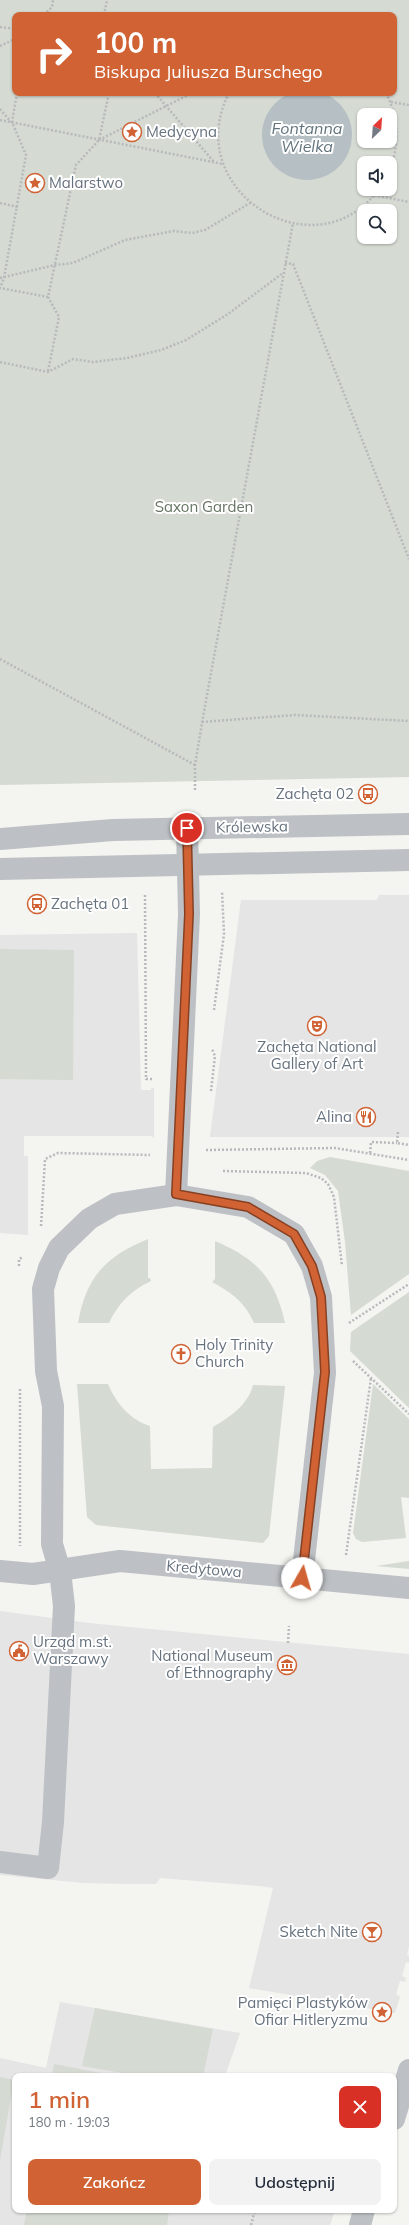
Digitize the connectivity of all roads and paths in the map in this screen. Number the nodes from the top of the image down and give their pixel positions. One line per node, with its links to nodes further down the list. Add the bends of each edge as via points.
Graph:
1 (53, 0): 3 (path, via 52,7)
2 (107, 0): 4 (path)
3 (47, 12)
4 (105, 12)
5 (0, 26): 6 (path)
6 (12, 28)
7 (12, 40): 8 (path)
8 (0, 46)
9 (16, 96): 20 (path)
10 (107, 96): 21 (path)
11 (158, 96): 17 (path)
12 (186, 96): 17 (path)
13 (228, 96): 24 (path, via 220,117 218,132)
14 (388, 96): 15 (path)
15 (391, 102): 16 (path); 22 (path, via 396,121 397,141)
16 (409, 105)
17 (166, 106): 21 (path); 23 (path)
18 (0, 109): 20 (path)
19 (0, 120): 20 (path)
20 (12, 122): 21 (path); 30 (path, via 26,155)
21 (99, 140): 23 (path); 33 (path, via 76,165)
22 (393, 156)
23 (214, 162): 24 (path)
24 (223, 164): 28 (path, via 239,192)
25 (373, 196): 31 (path, via 350,214 337,220)
26 (379, 196): 27 (path)
27 (409, 202)
28 (250, 203): 31 (path, via 263,212); 33 (path, via 205,230 192,233 174,231 125,240 74,263)
29 (0, 204): 30 (path)
30 (18, 207): 36 (path)
31 (292, 223): 32 (path)
32 (285, 263): 34 (path); 41 (path, via 293,264)
33 (55, 265): 36 (path); 38 (path)
34 (283, 273): 40 (path, via 228,314 186,340 161,350 127,358 94,362 73,359); 44 (path)
35 (0, 278): 36 (path)
36 (4, 278): 37 (path)
37 (0, 288): 38 (path)
38 (48, 298): 40 (path, via 59,317)
39 (0, 362): 40 (path)
40 (48, 372)
41 (409, 559)
42 (0, 659): 45 (path)
43 (409, 721): 44 (path, via 295,715)
44 (202, 722): 45 (path)
45 (195, 765): 46 (path)
46 (195, 790)
47 (409, 824): 48 (street, Królewska)
48 (187, 828): 49 (street, Królewska, via 113,830); 51 (street)
49 (0, 839)
50 (409, 860): 51 (street)
51 (188, 865): 52 (street); 65 (street, via 189,914)
52 (0, 869)
53 (222, 887): 54 (path, via 224,934)
54 (214, 1012)
55 (210, 1043): 56 (path)
56 (209, 1050)
57 (215, 1056): 58 (path)
58 (212, 1083)
59 (398, 1132): 60 (path)
60 (397, 1143): 61 (path); 63 (path, via 371,1142)
61 (409, 1145)
62 (205, 1150): 63 (path, via 335,1148)
63 (370, 1154): 64 (path)
64 (409, 1160)
65 (176, 1194): 73 (street, via 115,1204 89,1219 59,1248 49,1268 44,1289 46,1370 53,1406 52,1544); 74 (street, via 248,1207 294,1234 312,1266 321,1297 325,1372)
66 (409, 1284): 67 (path)
67 (345, 1326)
68 (350, 1358): 69 (path)
69 (371, 1378): 70 (path); 71 (path)
70 (409, 1414)
71 (346, 1558)
72 (0, 1571): 73 (street, Kredytowa, via 33,1574)
73 (60, 1571): 74 (street, Kredytowa, via 89,1564 120,1561); 78 (street, via 64,1606 53,1822 48,1868)
74 (302, 1578): 75 (street, Kredytowa)
75 (409, 1588)
76 (289, 1626): 77 (path)
77 (288, 1643)
78 (0, 1862)
79 (409, 2070): 80 (street)
80 (397, 2109)
81 (255, 2213): 83 (path)
82 (363, 2213): 84 (street)
83 (251, 2225)
84 (360, 2225)

